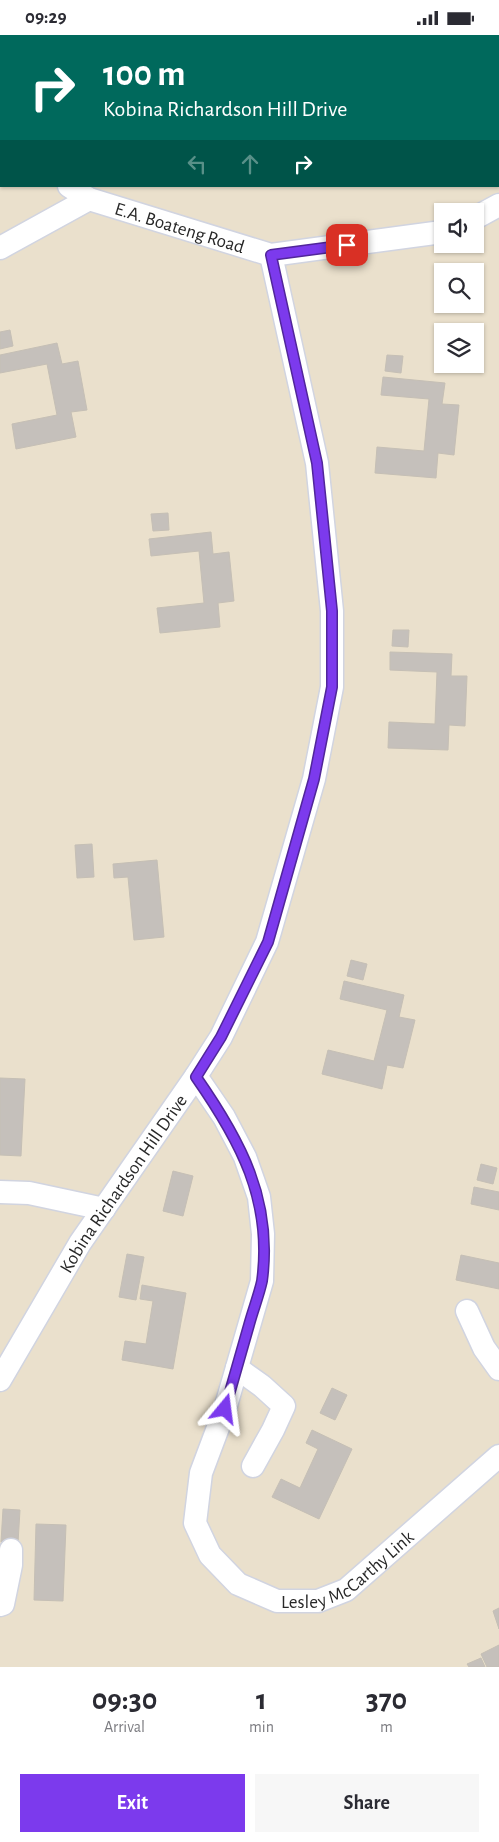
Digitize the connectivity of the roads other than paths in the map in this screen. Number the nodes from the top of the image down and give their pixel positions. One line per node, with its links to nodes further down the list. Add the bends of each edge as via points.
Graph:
1 (70, 187): 2 (street, E.A. Boateng Road)
2 (88, 199): 6 (street); 7 (street, E.A. Boateng Road)
3 (499, 205): 4 (street)
4 (484, 213)
5 (434, 233): 7 (street, E.A. Boateng Road)
6 (0, 248)
7 (271, 255): 8 (street, Kobina Richardson Hill Drive, via 317,463 332,611 332,687 314,779 268,942 221,1037)
8 (196, 1077): 10 (street, Kobina Richardson Hill Drive); 12 (street, Lesley McCarthy Link, via 224,1117 245,1157 259,1197 263,1234 262,1281)
9 (0, 1192): 10 (street, via 29,1193)
10 (104, 1209): 14 (street, Kobina Richardson Hill Drive, via 80,1243)
11 (467, 1311): 13 (street, via 484,1347)
12 (237, 1368): 15 (street, Lesley McCarthy Link, via 201,1473 195,1523 210,1555 238,1584 277,1601 318,1601 346,1590); 16 (street, via 284,1406)
13 (499, 1369)
14 (0, 1380)
15 (499, 1456)
16 (253, 1466)
17 (11, 1550): 18 (street, via 3,1605)
18 (0, 1605)

